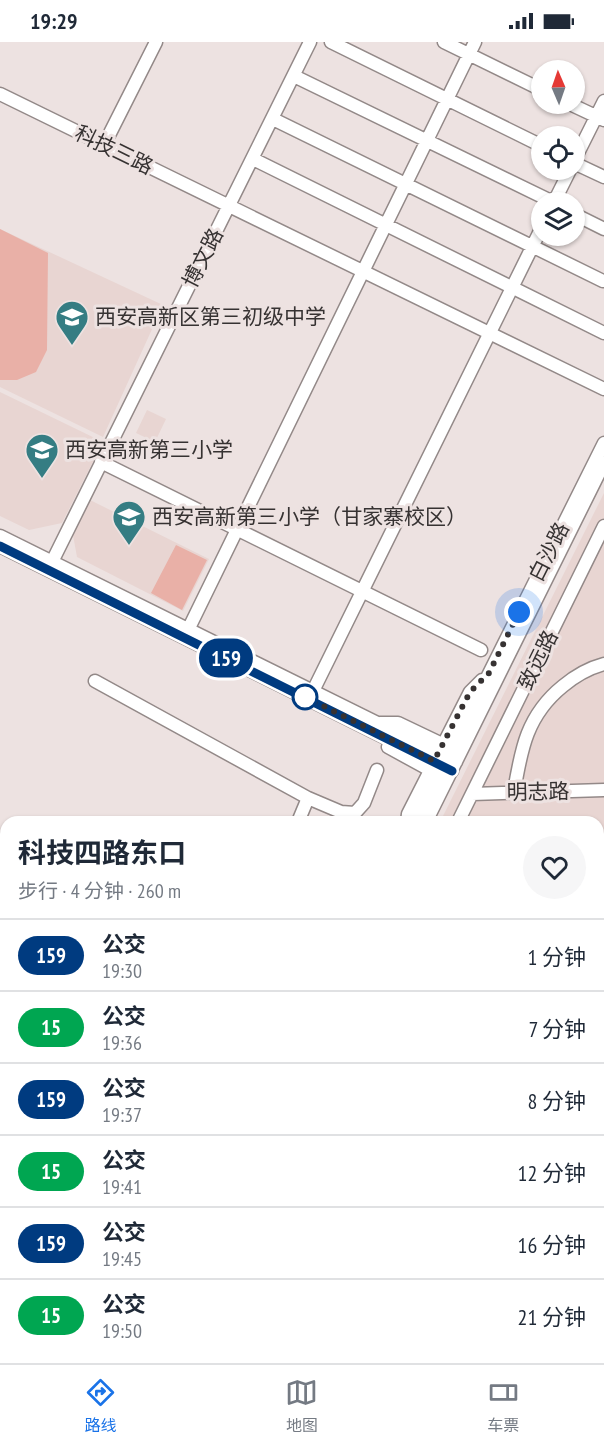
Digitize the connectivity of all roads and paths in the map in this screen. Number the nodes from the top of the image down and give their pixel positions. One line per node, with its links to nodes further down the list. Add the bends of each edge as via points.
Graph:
1 (156, 42): 18 (street)
2 (310, 42): 7 (street, 博文路)
3 (331, 42): 10 (street)
4 (444, 42): 6 (street)
5 (475, 42): 6 (street)
6 (469, 54): 8 (street); 10 (street)
7 (294, 76): 14 (street, 博文路); 16 (street)
8 (531, 85)
9 (0, 94): 18 (street, 科技三路)
10 (448, 99): 15 (street); 16 (street)
11 (604, 101): 13 (street)
12 (585, 111): 13 (street)
13 (600, 118): 17 (street)
14 (273, 119): 19 (street, 博文路); 22 (street)
15 (531, 140)
16 (427, 141): 22 (street); 23 (street)
17 (585, 143)
18 (104, 145): 24 (street, 科技三路)
19 (252, 159): 24 (street, 博文路); 26 (street)
20 (585, 168): 21 (street)
21 (604, 177)
22 (406, 184): 26 (street); 28 (street)
23 (532, 192)
24 (229, 207): 30 (street, 科技三路); 37 (street, 博文路)
25 (585, 220): 27 (street)
26 (386, 225): 30 (street); 32 (street)
27 (604, 229)
28 (531, 246)
29 (532, 246): 31 (street); 32 (street)
30 (362, 270): 33 (street, 科技三路); 40 (street)
31 (603, 281)
32 (512, 288): 33 (street); 34 (street)
33 (489, 333): 35 (street, 科技三路); 43 (street)
34 (604, 333)
35 (604, 388)
36 (604, 443): 50 (street, 白沙路)
37 (101, 462): 40 (street); 42 (street, 博文路)
38 (604, 463): 50 (street, 白沙路)
39 (604, 526): 54 (street, 致远路)
40 (237, 529): 43 (street); 44 (street)
41 (1, 546): 42 (street)
42 (50, 566): 44 (street); 49 (street)
43 (362, 592): 45 (street); 48 (street)
44 (188, 630): 48 (street)
45 (481, 650)
46 (604, 664): 53 (street, via 574,677 548,698 525,738)
47 (95, 681): 55 (street)
48 (314, 691): 49 (street)
49 (371, 725): 50 (street); 50 (street, via 398,723)
50 (443, 760): 57 (street); 58 (street, 白沙路); 59 (street, 白沙路)
51 (376, 770): 55 (street, via 364,803 355,813 341,812)
52 (604, 790): 53 (street, 明志路)
53 (514, 792): 54 (street, 明志路)
54 (472, 794): 60 (street, 致远路)
55 (308, 798): 56 (street)
56 (300, 816)
57 (408, 816)
58 (418, 816)
59 (428, 816)
60 (461, 816)

